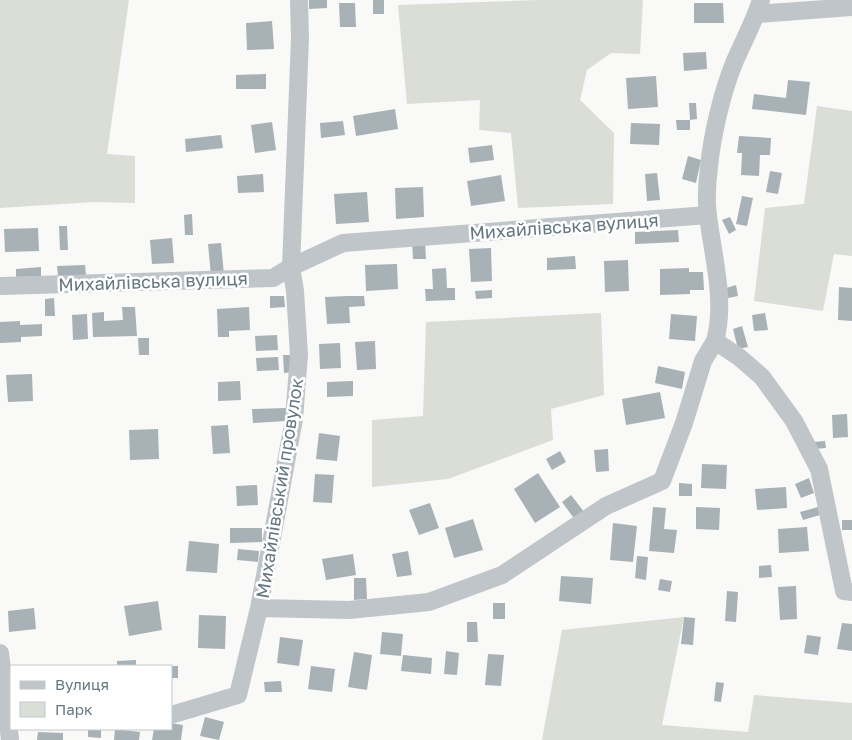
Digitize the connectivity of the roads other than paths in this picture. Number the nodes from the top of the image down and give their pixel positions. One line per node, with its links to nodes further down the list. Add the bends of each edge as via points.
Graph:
1 (299, 0): 5 (street, Михайлівський провулок)
2 (759, 7): 3 (street); 4 (street, via 734,65 717,120 708,167)
3 (852, 7)
4 (708, 215): 5 (street, Михайлівська вулиця, via 344,243); 7 (street, via 717,271 719,325)
5 (291, 267): 6 (street, Михайлівська вулиця, via 273,278); 9 (street, Михайлівський провулок, via 300,355 297,388)
6 (0, 286)
7 (715, 341): 8 (street, via 762,377 794,421 820,469 844,591); 9 (street, via 703,361 662,481 606,506 502,575 429,602 349,610)
8 (852, 592)
9 (259, 608): 12 (street, Михайлівський провулок, via 238,695)
10 (0, 653): 11 (street)
11 (9, 709): 13 (street)
12 (172, 715)
13 (10, 740)

